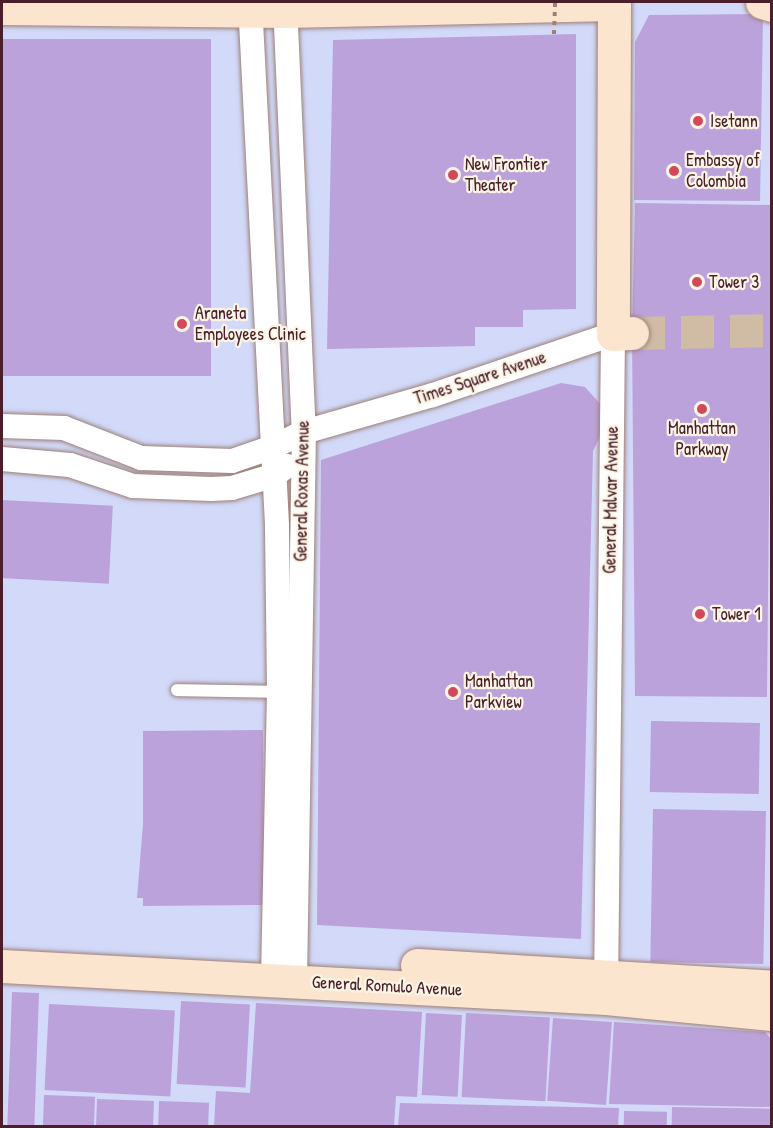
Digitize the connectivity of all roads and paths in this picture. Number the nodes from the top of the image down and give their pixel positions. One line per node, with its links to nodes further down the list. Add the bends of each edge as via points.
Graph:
1 (555, 2): 8 (path, bridge)
2 (762, 2): 4 (street)
3 (614, 3): 6 (street); 9 (street, General Malvar Avenue)
4 (771, 4)
5 (250, 6): 6 (street); 7 (street); 12 (street, General Roxas Avenue)
6 (285, 6): 11 (street, General Roxas Avenue)
7 (2, 8)
8 (555, 34)
9 (622, 334): 11 (street, Times Square Avenue, via 329,425); 21 (street, General Malvar Avenue)
10 (2, 426): 12 (street, Times Square Avenue, via 64,428 141,458 232,461)
11 (303, 443): 12 (street, Times Square Avenue); 14 (street, Times Square Avenue); 20 (street, General Roxas Avenue)
12 (273, 447): 14 (street, General Roxas Avenue)
13 (2, 459): 14 (street, Times Square Avenue, via 70,465 134,486 232,488)
14 (275, 475): 16 (street, General Roxas Avenue)
15 (177, 690): 16 (lane)
16 (279, 692): 20 (street, General Roxas Avenue)
17 (2, 947): 18 (street, General Romulo Avenue)
18 (119, 962): 19 (street, General Romulo Avenue); 20 (street, General Romulo Avenue)
19 (2, 966)
20 (285, 969): 21 (street, General Romulo Avenue)
21 (607, 986): 22 (street, General Romulo Avenue); 23 (street, General Romulo Avenue)
22 (771, 987)
23 (771, 1014)

